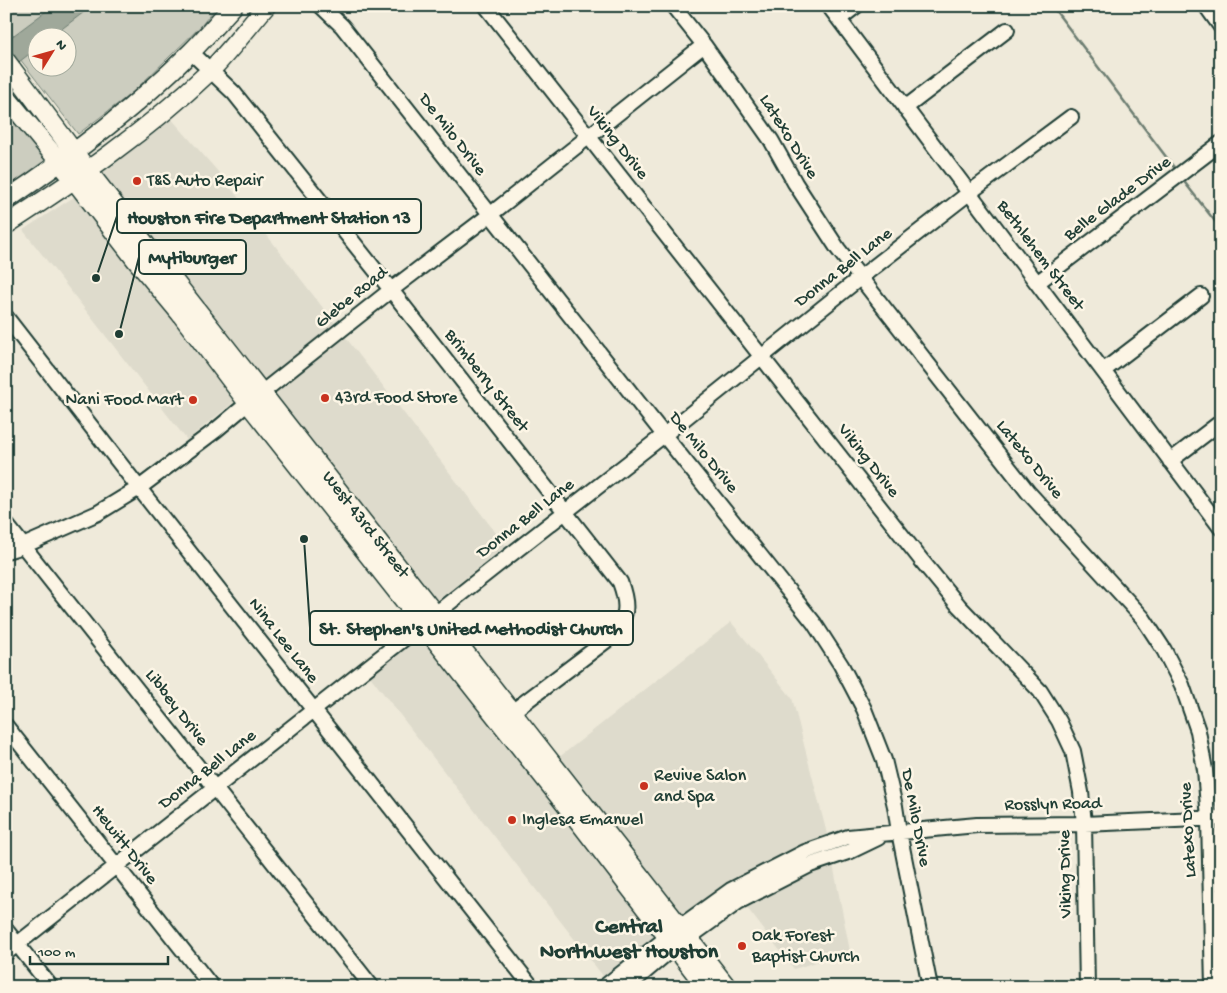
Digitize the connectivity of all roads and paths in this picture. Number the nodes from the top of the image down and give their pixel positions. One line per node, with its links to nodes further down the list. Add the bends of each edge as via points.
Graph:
1 (233, 6): 13 (main road)
2 (266, 6): 15 (main road)
3 (321, 6): 26 (street, De Milo Drive, via 342,26)
4 (486, 6): 19 (street, Viking Drive)
5 (673, 6): 12 (street, Latexo Drive)
6 (829, 6): 9 (street, Bethlehem Street)
7 (856, 6): 9 (street)
8 (1206, 6): 10 (street)
9 (838, 19): 17 (street, Bethlehem Street)
10 (1221, 27)
11 (1007, 30): 17 (street)
12 (704, 45): 19 (street, Glebe Road); 30 (street, Latexo Drive, via 771,140 838,249)
13 (192, 52): 15 (street, Brimberry Street); 21 (main road)
14 (6, 61): 21 (main road, West 43rd Street)
15 (210, 71): 23 (main road, via 151,123); 32 (street, Brimberry Street, via 234,93)
16 (8, 99): 22 (main road, West 43rd Street)
17 (905, 108): 24 (street, Bethlehem Street)
18 (1071, 116): 24 (street, Donna Bell Lane)
19 (589, 137): 26 (street, Glebe Road); 36 (street, Viking Drive)
20 (1221, 144): 31 (street, Belle Glade Drive)
21 (74, 152): 22 (main road); 23 (main road, West 43rd Street)
22 (60, 163): 23 (main road, West 43rd Street); 25 (main road)
23 (82, 176): 27 (main road); 28 (main road, West 43rd Street); 29 (main road, West 43rd Street)
24 (969, 193): 30 (street, Donna Bell Lane); 31 (street, Bethlehem Street)
25 (6, 200)
26 (491, 214): 32 (street, Glebe Road); 40 (street, De Milo Drive)
27 (6, 226)
28 (148, 247): 29 (main road); 34 (main road, West 43rd Street)
29 (136, 260): 34 (main road, West 43rd Street)
30 (861, 277): 36 (street, Donna Bell Lane); 53 (street, Latexo Drive, via 1028,492 1143,618 1164,650 1182,685 1198,731)
31 (1037, 283): 37 (street, Bethlehem Street)
32 (391, 290): 38 (street, Glebe Road); 43 (street, Brimberry Street)
33 (1201, 296): 37 (street)
34 (186, 308): 38 (main road, West 43rd Street)
35 (6, 316): 42 (street, Nina Lee Lane)
36 (762, 356): 40 (street, Donna Bell Lane); 54 (street, Viking Drive, via 959,606 1040,691 1073,750)
37 (1103, 371): 41 (street, Bethlehem Street)
38 (255, 398): 42 (street, Glebe Road); 48 (main road, West 43rd Street)
39 (1221, 422): 41 (street)
40 (664, 435): 43 (street, Donna Bell Lane); 55 (street, De Milo Drive, via 814,623 842,664 884,760 895,806)
41 (1170, 461): 45 (street, Bethlehem Street)
42 (139, 488): 46 (street, Glebe Road, via 98,513); 49 (street, Nina Lee Lane)
43 (566, 512): 48 (street, Donna Bell Lane); 50 (street, Brimberry Street, via 620,582 626,598 625,616 608,640)
44 (6, 524): 46 (street, Libbey Drive)
45 (1221, 528)
46 (23, 546): 47 (street, Glebe Road); 52 (street, Libbey Drive)
47 (6, 551)
48 (429, 619): 49 (street, Donna Bell Lane); 50 (main road, West 43rd Street)
49 (314, 710): 52 (street, Donna Bell Lane); 64 (street, Nina Lee Lane)
50 (506, 717): 58 (main road, West 43rd Street)
51 (6, 726): 56 (street, Hewitt Drive)
52 (216, 788): 56 (street, Donna Bell Lane); 63 (street, Libbey Drive)
53 (1215, 819): 54 (street, Rosslyn Road); 71 (street, Latexo Drive)
54 (1084, 824): 55 (street, Rosslyn Road, via 977,825); 70 (street, Viking Drive)
55 (892, 834): 58 (street, Rosslyn Road, via 851,851 808,858); 69 (street, De Milo Drive)
56 (117, 866): 59 (street, Donna Bell Lane); 62 (street, Hewitt Drive)
57 (6, 930): 59 (street)
58 (678, 937): 65 (street, Rosslyn Road); 66 (street, Rosslyn Road); 67 (main road, West 43rd Street); 68 (main road, West 43rd Street)
59 (18, 944): 60 (street, Donna Bell Lane); 61 (street)
60 (6, 953)
61 (51, 987)
62 (212, 987)
63 (372, 987)
64 (532, 987)
65 (604, 987)
66 (627, 987)
67 (706, 987)
68 (727, 987)
69 (930, 987)
70 (1087, 987)
71 (1213, 987)

